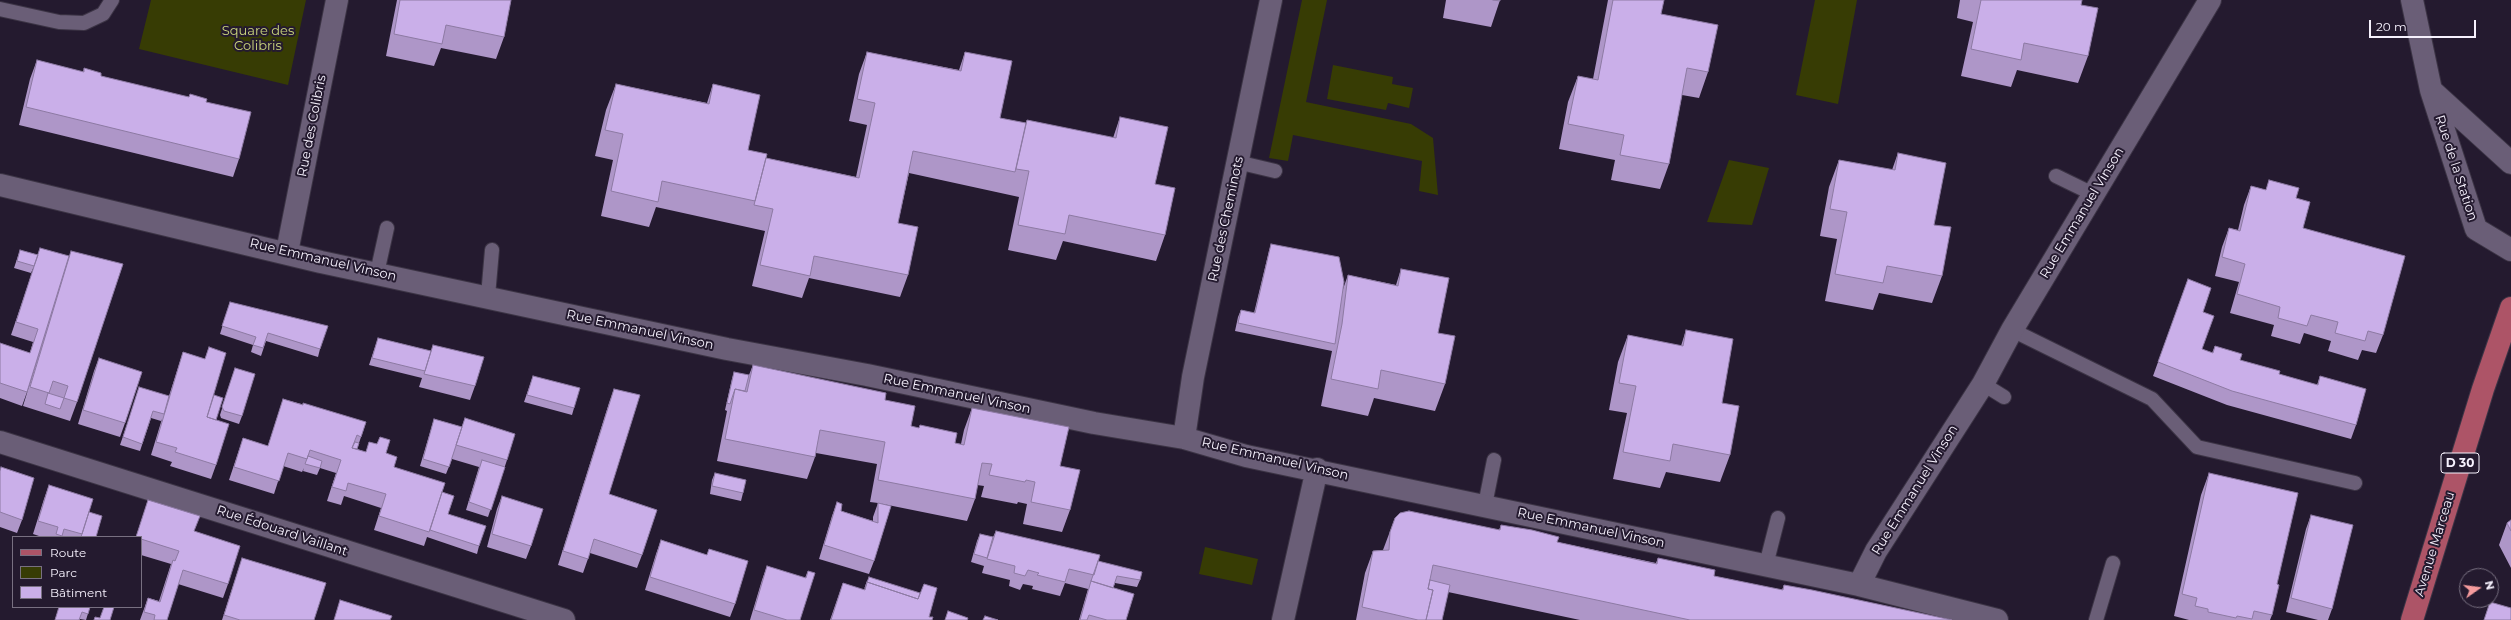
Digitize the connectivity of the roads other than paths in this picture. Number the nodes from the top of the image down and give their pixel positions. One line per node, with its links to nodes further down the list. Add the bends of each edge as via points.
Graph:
1 (112, 0): 6 (lane, via 103,14 84,23 60,22)
2 (337, 0): 17 (street, Rue des Colibris)
3 (1271, 0): 8 (street, Rue des Cheminots)
4 (2210, 0): 13 (street, Rue Emmanuel Vinson)
5 (2412, 0): 7 (street, Rue de la Station)
6 (0, 9)
7 (2431, 90): 9 (street, Rue de la Station); 16 (street, Rue de la Station, via 2476,229)
8 (1237, 162): 10 (lane); 24 (street, Rue des Cheminots, via 1193,377)
9 (2511, 163)
10 (1275, 171)
11 (2056, 176): 13 (lane)
12 (0, 185): 17 (street, Rue Emmanuel Vinson)
13 (2093, 194): 21 (street, Rue Emmanuel Vinson)
14 (387, 228): 18 (lane)
15 (492, 250): 19 (lane)
16 (2511, 250)
17 (287, 252): 18 (street, Rue Emmanuel Vinson, via 321,262)
18 (377, 273): 19 (street, Rue Emmanuel Vinson)
19 (488, 296): 24 (street, Rue Emmanuel Vinson, via 726,349 867,375 1094,423)
20 (2511, 308): 38 (main road, Avenue Marceau / D 30, via 2482,389)
21 (2012, 330): 22 (street, Rue Emmanuel Vinson); 28 (lane, via 2152,399 2197,447)
22 (1982, 384): 23 (lane); 33 (street, Rue Emmanuel Vinson, via 1876,551)
23 (2004, 397)
24 (1184, 438): 27 (street, Rue Emmanuel Vinson, via 1246,456)
25 (0, 442): 34 (street, Rue Édouard Vaillant)
26 (1494, 460): 29 (lane)
27 (1317, 469): 29 (street, Rue Emmanuel Vinson); 35 (street)
28 (2355, 483)
29 (1485, 505): 32 (street, Rue Emmanuel Vinson)
30 (1778, 518): 32 (lane)
31 (2113, 563): 37 (lane)
32 (1766, 565): 33 (street, Rue Emmanuel Vinson)
33 (1859, 585): 36 (street)
34 (564, 620)
35 (1283, 620)
36 (1997, 620)
37 (2096, 620)
38 (2412, 620)

